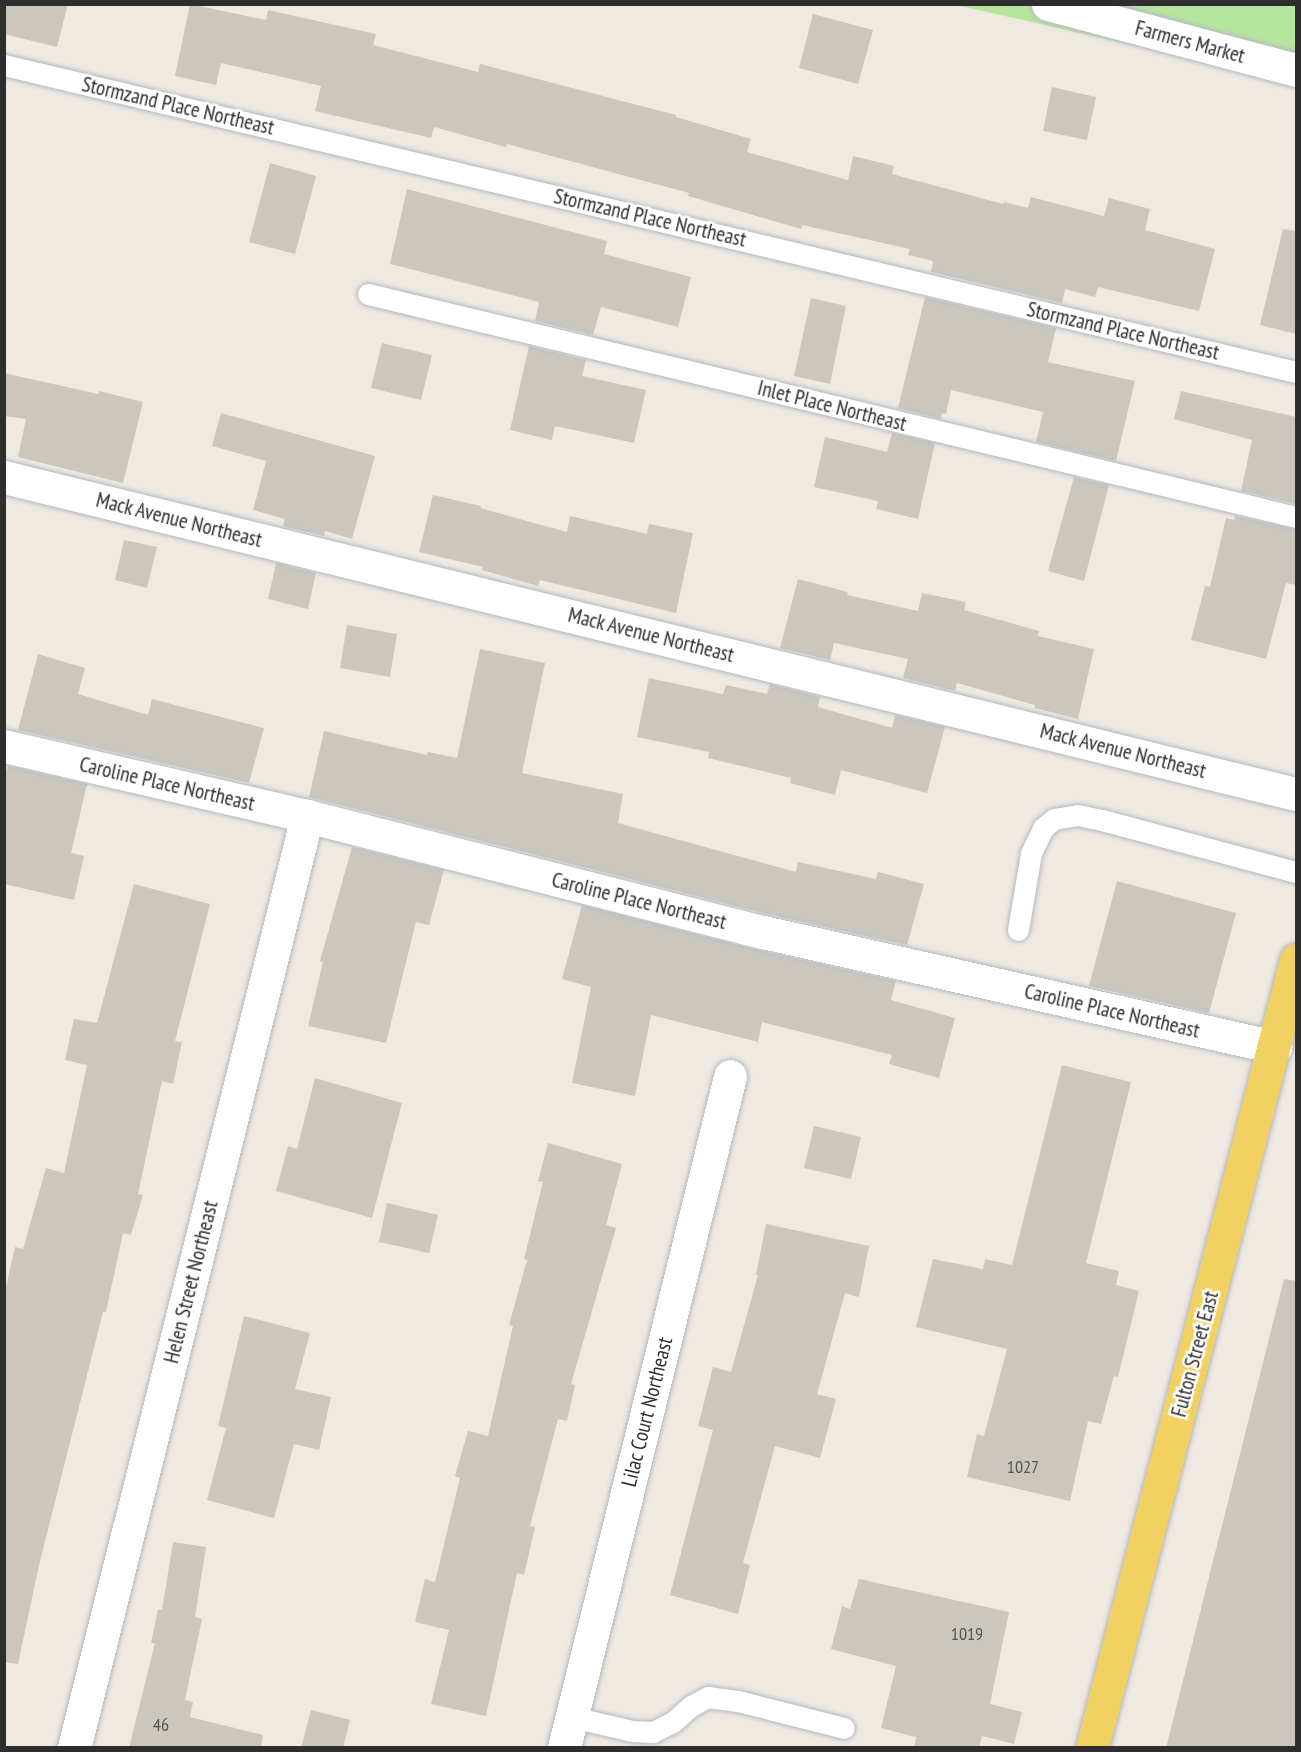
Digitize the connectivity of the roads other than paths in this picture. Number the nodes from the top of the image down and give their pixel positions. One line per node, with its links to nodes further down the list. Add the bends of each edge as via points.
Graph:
1 (1048, 4): 3 (street, Farmers Market)
2 (4, 65): 5 (lane, Stormzand Place Northeast)
3 (1296, 70)
4 (368, 294): 7 (lane, Inlet Place Northeast)
5 (1296, 372)
6 (4, 477): 9 (street, Mack Avenue Northeast)
7 (1296, 517)
8 (4, 746): 10 (street, Caroline Place Northeast)
9 (1296, 794)
10 (307, 816): 15 (street, Caroline Place Northeast, via 764,932); 19 (street, Helen Street Northeast)
11 (1296, 872): 12 (lane, via 1102,820 1078,815 1054,819 1043,828 1031,853)
12 (1018, 930)
13 (1296, 960): 14 (main road, Fulton Street East)
14 (1292, 997): 15 (main road, Fulton Street East)
15 (1275, 1047): 20 (main road, Fulton Street East)
16 (730, 1076): 18 (street, Lilac Court Northeast)
17 (844, 1728): 18 (lane, via 708,1696 653,1732)
18 (568, 1732)
19 (74, 1748)
20 (1092, 1748)

